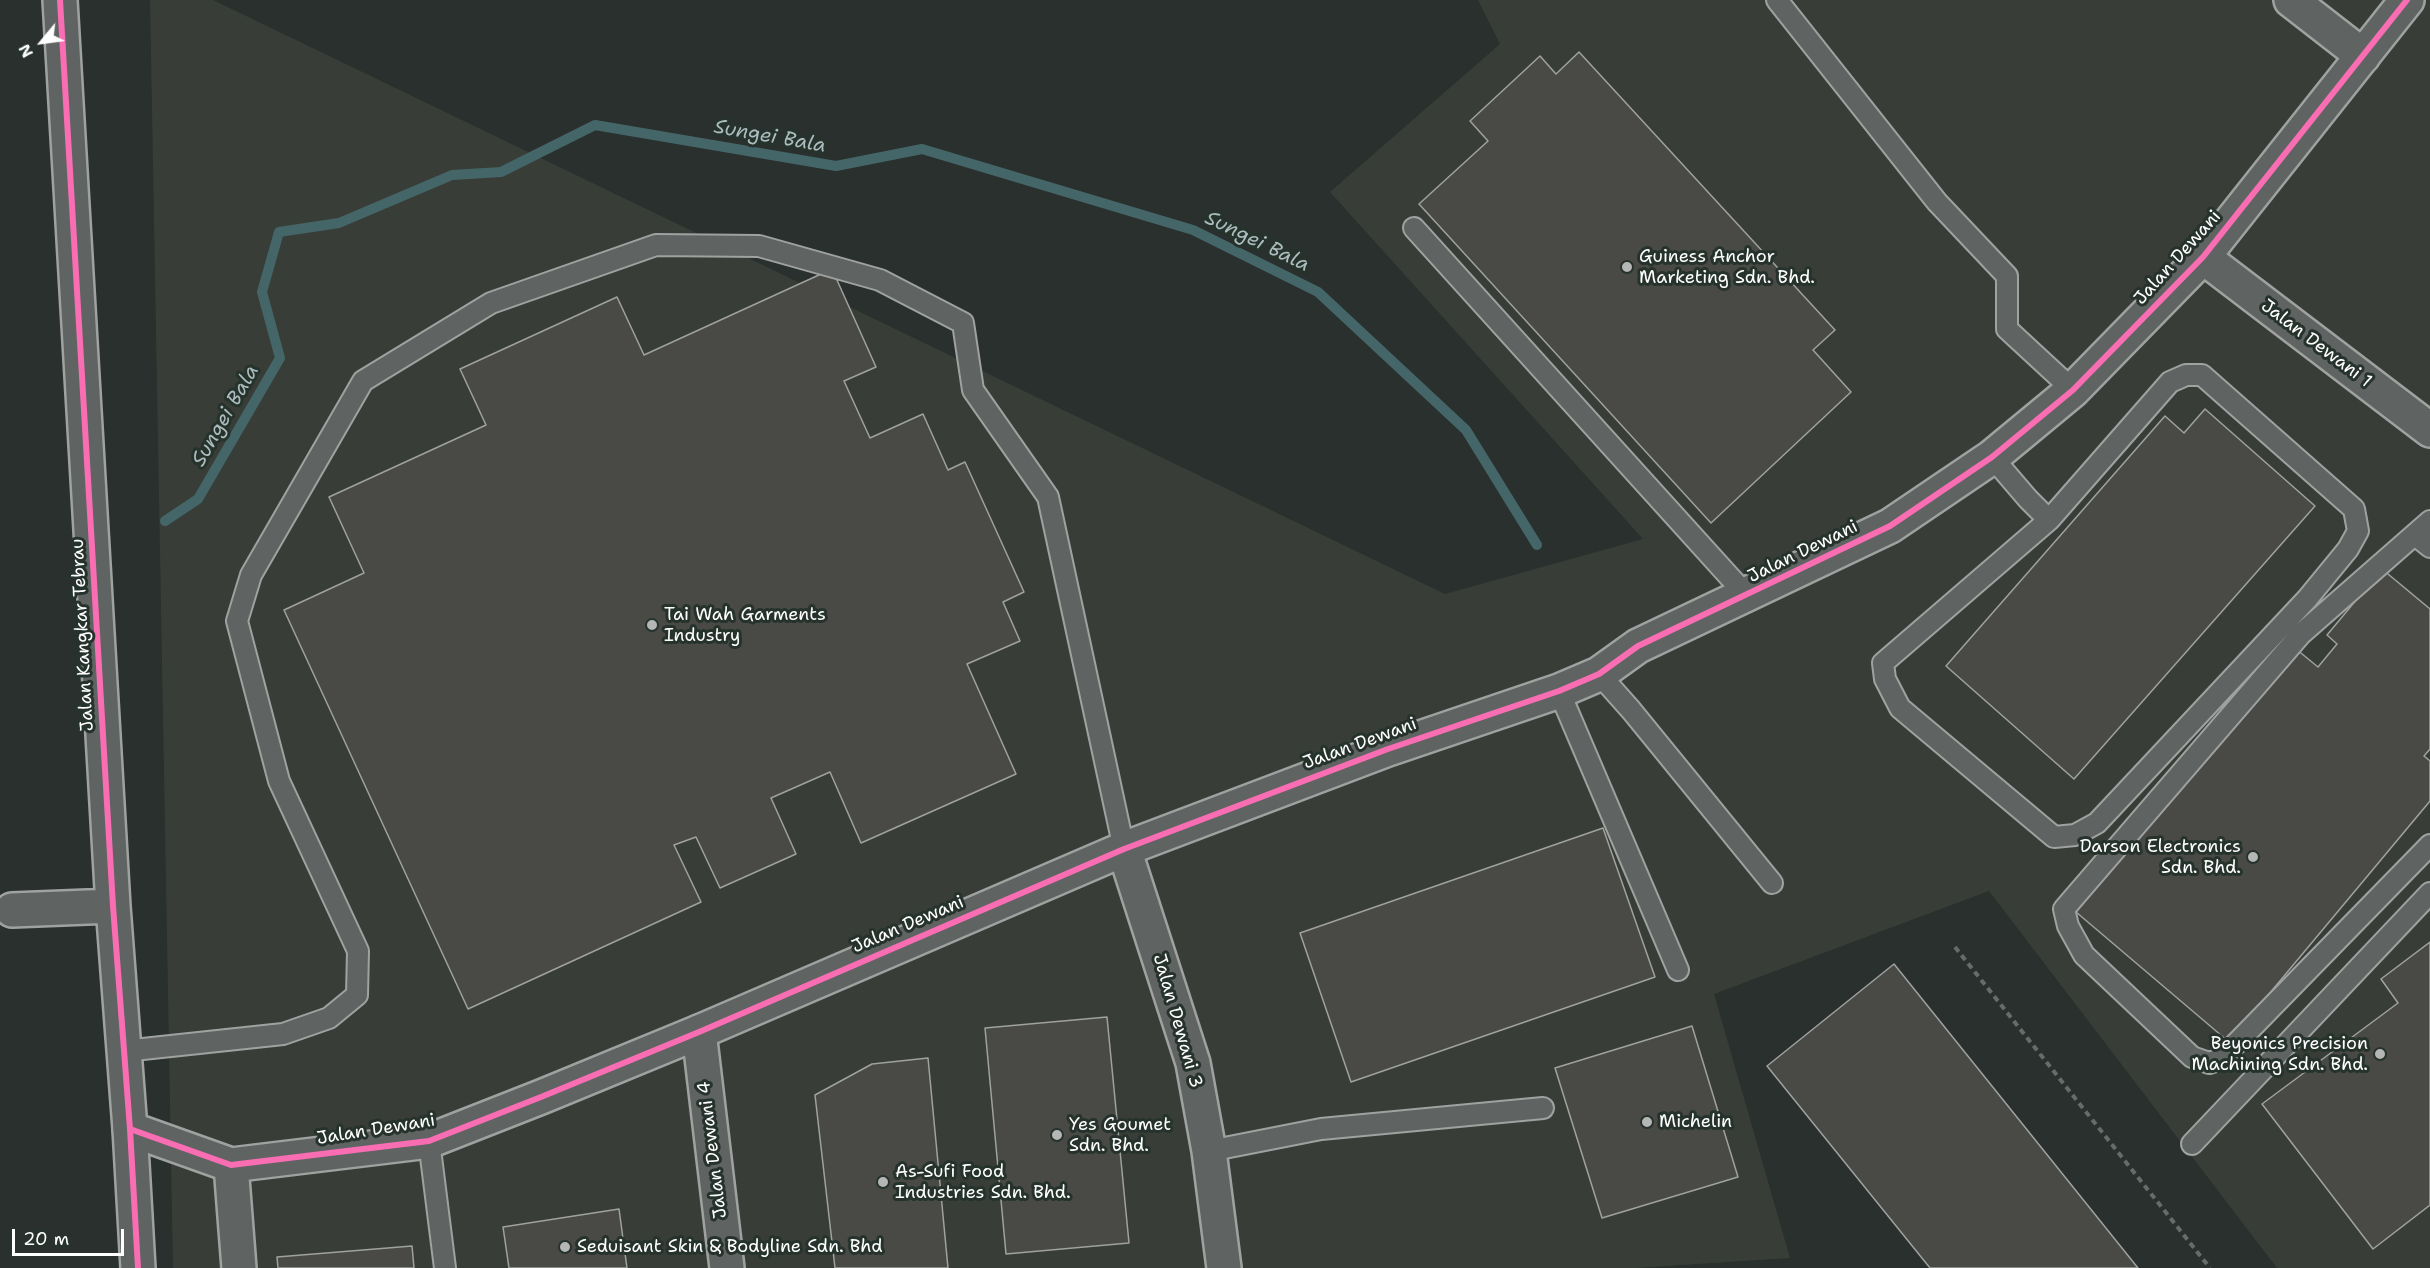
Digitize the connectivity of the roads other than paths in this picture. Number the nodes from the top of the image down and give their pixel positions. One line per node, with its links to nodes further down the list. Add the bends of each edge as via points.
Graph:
1 (60, 0): 21 (street, Jalan Kangkar Tebrau)
2 (1777, 0): 8 (lane, via 1937,202 2007,276 2007,329)
3 (2290, 0): 5 (street)
4 (2407, 0): 5 (street, Jalan Dewani)
5 (2363, 56): 7 (street, Jalan Dewani)
6 (1414, 228): 14 (lane)
7 (2203, 257): 8 (street, Jalan Dewani); 9 (street, Jalan Dewani 1)
8 (2073, 390): 10 (street, Jalan Dewani)
9 (2430, 430)
10 (1992, 457): 11 (lane); 14 (street, Jalan Dewani, via 1890,526)
11 (2049, 520): 11 (lane, via 1883,663 1885,679 1900,708 2054,837 2075,835 2097,823 2307,599 2358,531 2354,509 2202,375 2186,375 2170,382)
12 (2430, 521): 13 (lane)
13 (2422, 541): 17 (lane, via 2301,634 2064,909 2068,926 2084,955 2192,1057 2209,1063 2221,1059)
14 (1747, 596): 15 (street, Jalan Dewani, via 1638,646)
15 (1599, 674): 16 (street, Jalan Dewani); 19 (lane)
16 (1559, 691): 18 (street, Jalan Dewani, via 1388,749); 23 (lane)
17 (2430, 845)
18 (1124, 849): 24 (street, Jalan Dewani); 25 (lane, via 1048,498 973,390 963,323 880,280 759,246 656,245 490,303 363,381 251,575 237,621 279,781 358,951 357,995 329,1018 283,1034); 30 (street, Jalan Dewani 3, via 1193,1063)
19 (1772, 883)
20 (2430, 893): 29 (lane)
21 (114, 906): 22 (street); 25 (street, Jalan Kangkar Tebrau)
22 (12, 910)
23 (1678, 970)
24 (699, 1032): 28 (street, Jalan Dewani); 35 (street, Jalan Dewani 4)
25 (124, 1051): 27 (street, Jalan Kangkar Tebrau)
26 (1543, 1108): 30 (lane, via 1321,1129)
27 (130, 1129): 31 (street, Jalan Dewani); 32 (street, Jalan Kangkar Tebrau)
28 (429, 1140): 31 (street, Jalan Dewani); 34 (lane)
29 (2193, 1144)
30 (1209, 1151): 36 (street, Jalan Dewani 3)
31 (231, 1165): 33 (street)
32 (138, 1268)
33 (238, 1268)
34 (445, 1268)
35 (728, 1268)
36 (1224, 1268)

